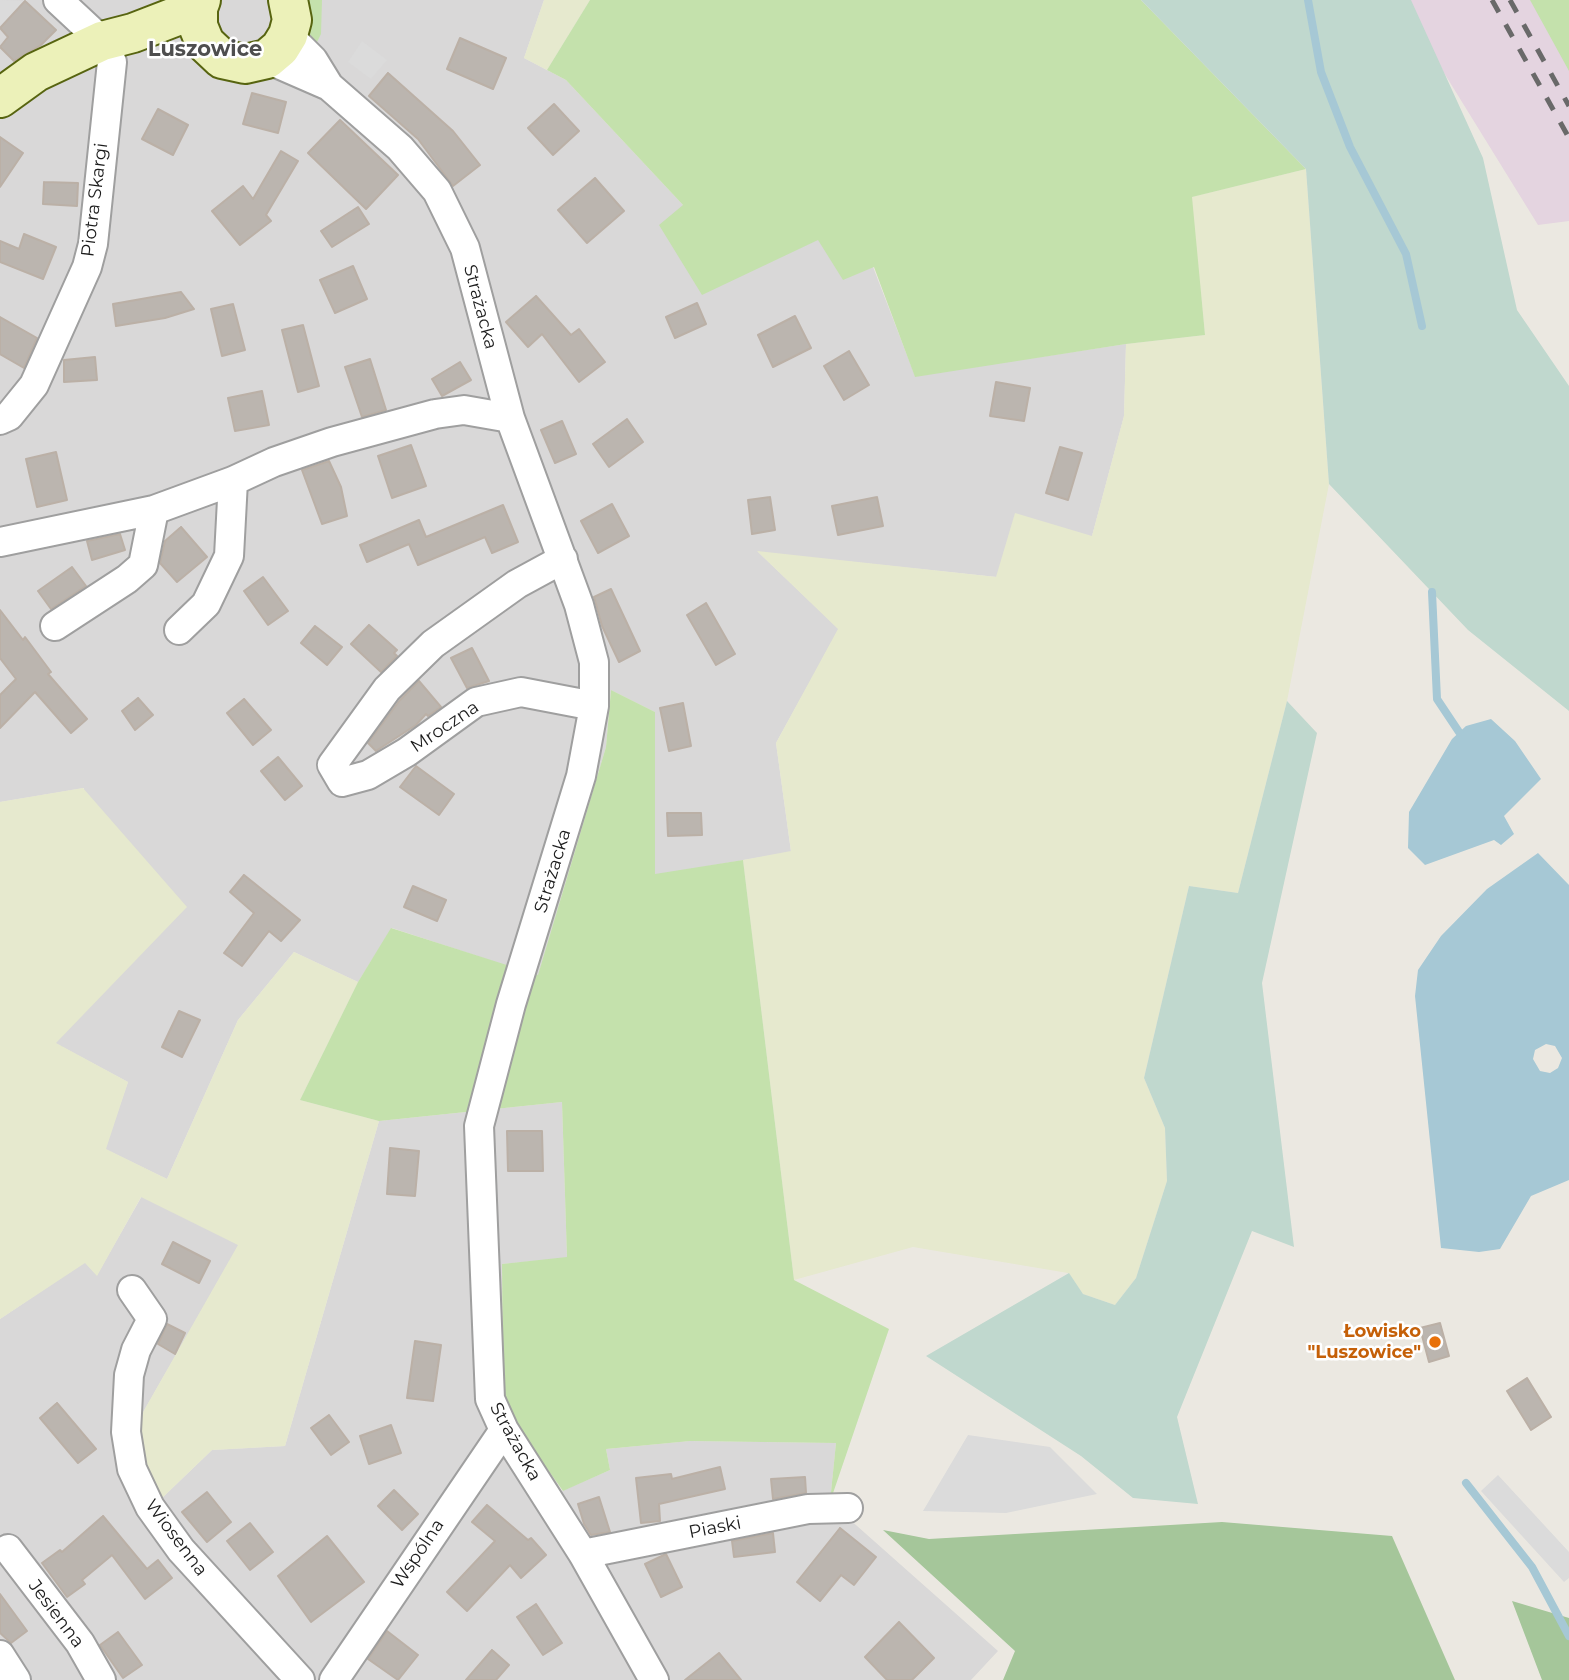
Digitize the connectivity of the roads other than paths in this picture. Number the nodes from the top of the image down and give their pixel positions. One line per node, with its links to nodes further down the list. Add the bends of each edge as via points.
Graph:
1 (58, 0): 4 (street)
2 (202, 17): 3 (street, via 222,59 245,64); 4 (street)
3 (281, 31): 6 (street, Strażacka, via 329,86 400,148 437,191 465,248)
4 (118, 37): 5 (street, via 36,72); 7 (street, Piotra Skargi, via 87,267 34,385 9,416)
5 (0, 98)
6 (510, 418): 8 (street, via 464,410 435,414 274,461); 11 (street, Strażacka)
7 (0, 420)
8 (233, 481): 9 (street); 13 (street, via 229,556 206,604)
9 (154, 510): 10 (street); 12 (street, via 143,565)
10 (0, 542)
11 (563, 559): 14 (street, Strażacka, via 594,662); 14 (street, Mroczna, via 517,584 433,644 387,689 332,765 342,782 368,775 476,702 521,692)
12 (55, 626)
13 (179, 630)
14 (594, 706): 16 (street, Strażacka, via 581,776 479,1126 490,1399)
15 (132, 1290): 23 (street, Wiosenna, via 152,1319 129,1375 126,1432 132,1469 150,1507 181,1550)
16 (504, 1430): 19 (street, Strażacka); 24 (street, Wspólna)
17 (848, 1508): 19 (street, Piaski, via 808,1509)
18 (8, 1549): 22 (street, Jesienna)
19 (583, 1554): 25 (street, Strażacka)
20 (0, 1655): 21 (street)
21 (16, 1680)
22 (102, 1680)
23 (300, 1680)
24 (334, 1680)
25 (654, 1680)

